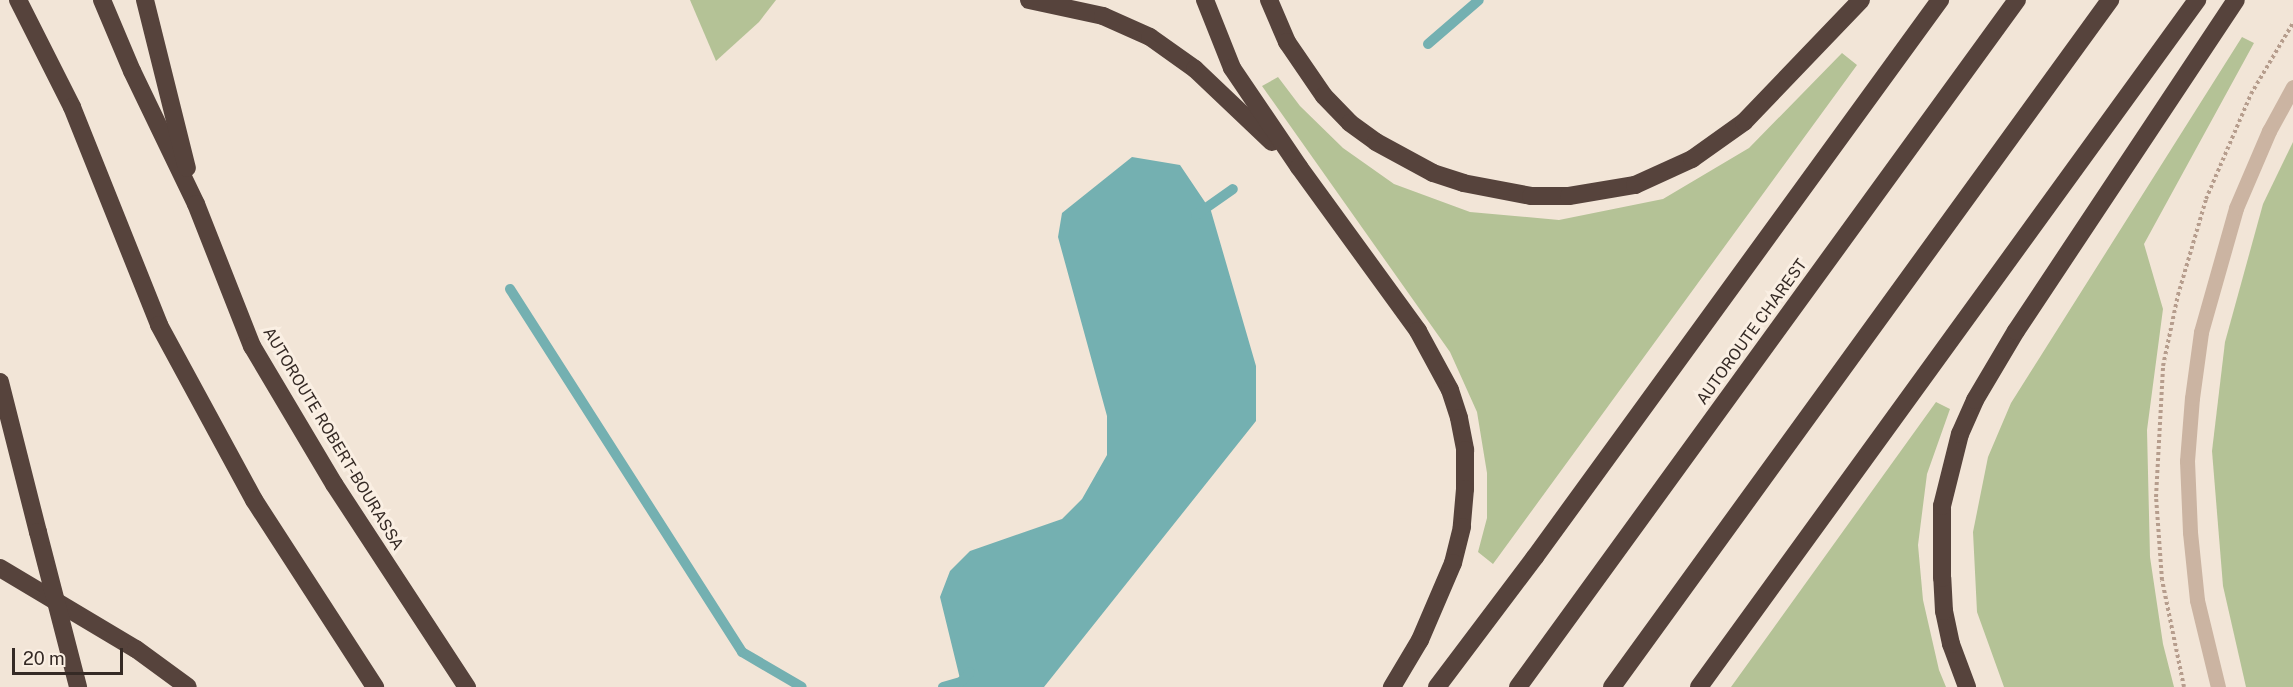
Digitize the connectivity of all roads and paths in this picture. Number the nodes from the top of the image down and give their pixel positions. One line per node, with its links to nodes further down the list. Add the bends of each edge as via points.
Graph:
1 (18, 0): 20 (highway, via 72,107 159,326 254,500)
2 (102, 0): 15 (highway, AUTOROUTE ROBERT-BOURASSA)
3 (145, 0): 15 (highway)
4 (1029, 0): 14 (highway, via 1103,16 1150,37 1195,69)
5 (1205, 0): 14 (highway, via 1232,68)
6 (1269, 0): 7 (highway, via 1287,42 1324,96 1376,142 1432,173 1463,183 1550,196 1635,185 1692,159 1758,108)
7 (1861, 0)
8 (1940, 0): 23 (highway)
9 (2017, 0): 24 (highway, AUTOROUTE CHAREST)
10 (2110, 0): 25 (highway)
11 (2197, 0): 26 (highway)
12 (2235, 0): 27 (highway, via 2016,331 1980,390 1960,434 1942,506 1941,578 1951,644)
13 (2293, 87): 28 (street, via 2236,208 2201,332 2192,398 2187,461 2190,532 2197,600)
14 (1299, 167): 22 (highway, via 1435,360 1450,390 1465,450 1462,527 1453,563 1420,640)
15 (196, 204): 21 (highway, AUTOROUTE ROBERT-BOURASSA, via 252,346 334,484)
16 (0, 382): 18 (highway, bridge)
17 (0, 568): 19 (highway, via 136,649)
18 (78, 687)
19 (188, 687)
20 (375, 687)
21 (467, 687)
22 (1392, 687)
23 (1437, 687)
24 (1518, 687)
25 (1612, 687)
26 (1699, 687)
27 (1967, 687)
28 (2218, 687)

